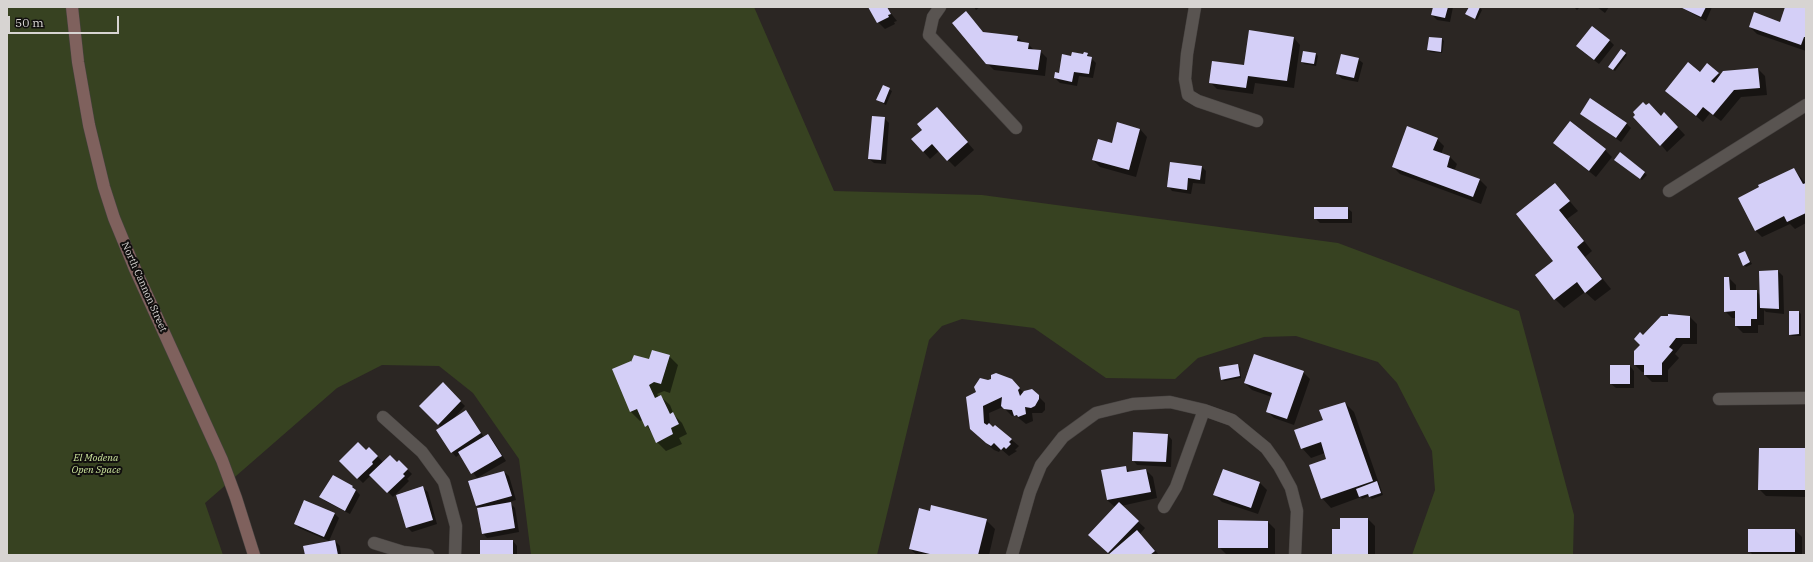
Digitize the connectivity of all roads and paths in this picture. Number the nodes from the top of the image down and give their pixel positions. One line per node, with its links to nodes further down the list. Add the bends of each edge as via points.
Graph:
1 (72, 7): 14 (main road, North Cannon Street, via 89,125 108,199 134,268 222,460)
2 (1195, 7): 5 (street, via 1187,54 1185,79 1188,94 1198,101)
3 (936, 12): 6 (street, via 929,35)
4 (1806, 105): 7 (street)
5 (1257, 121)
6 (1016, 128)
7 (1669, 190)
8 (1806, 398): 9 (street)
9 (1719, 399)
10 (1204, 410): 12 (street, via 1176,487); 17 (street, via 1170,402 1133,404 1096,413 1063,437 1041,465 1030,492); 18 (street, via 1232,420 1266,448 1279,466 1290,488 1297,511)
11 (383, 417): 16 (street, via 422,452 444,482 456,526)
12 (1164, 507)
13 (374, 543): 15 (street, via 403,552)
14 (254, 555)
15 (428, 555)
16 (455, 555)
17 (1012, 555)
18 (1295, 555)

